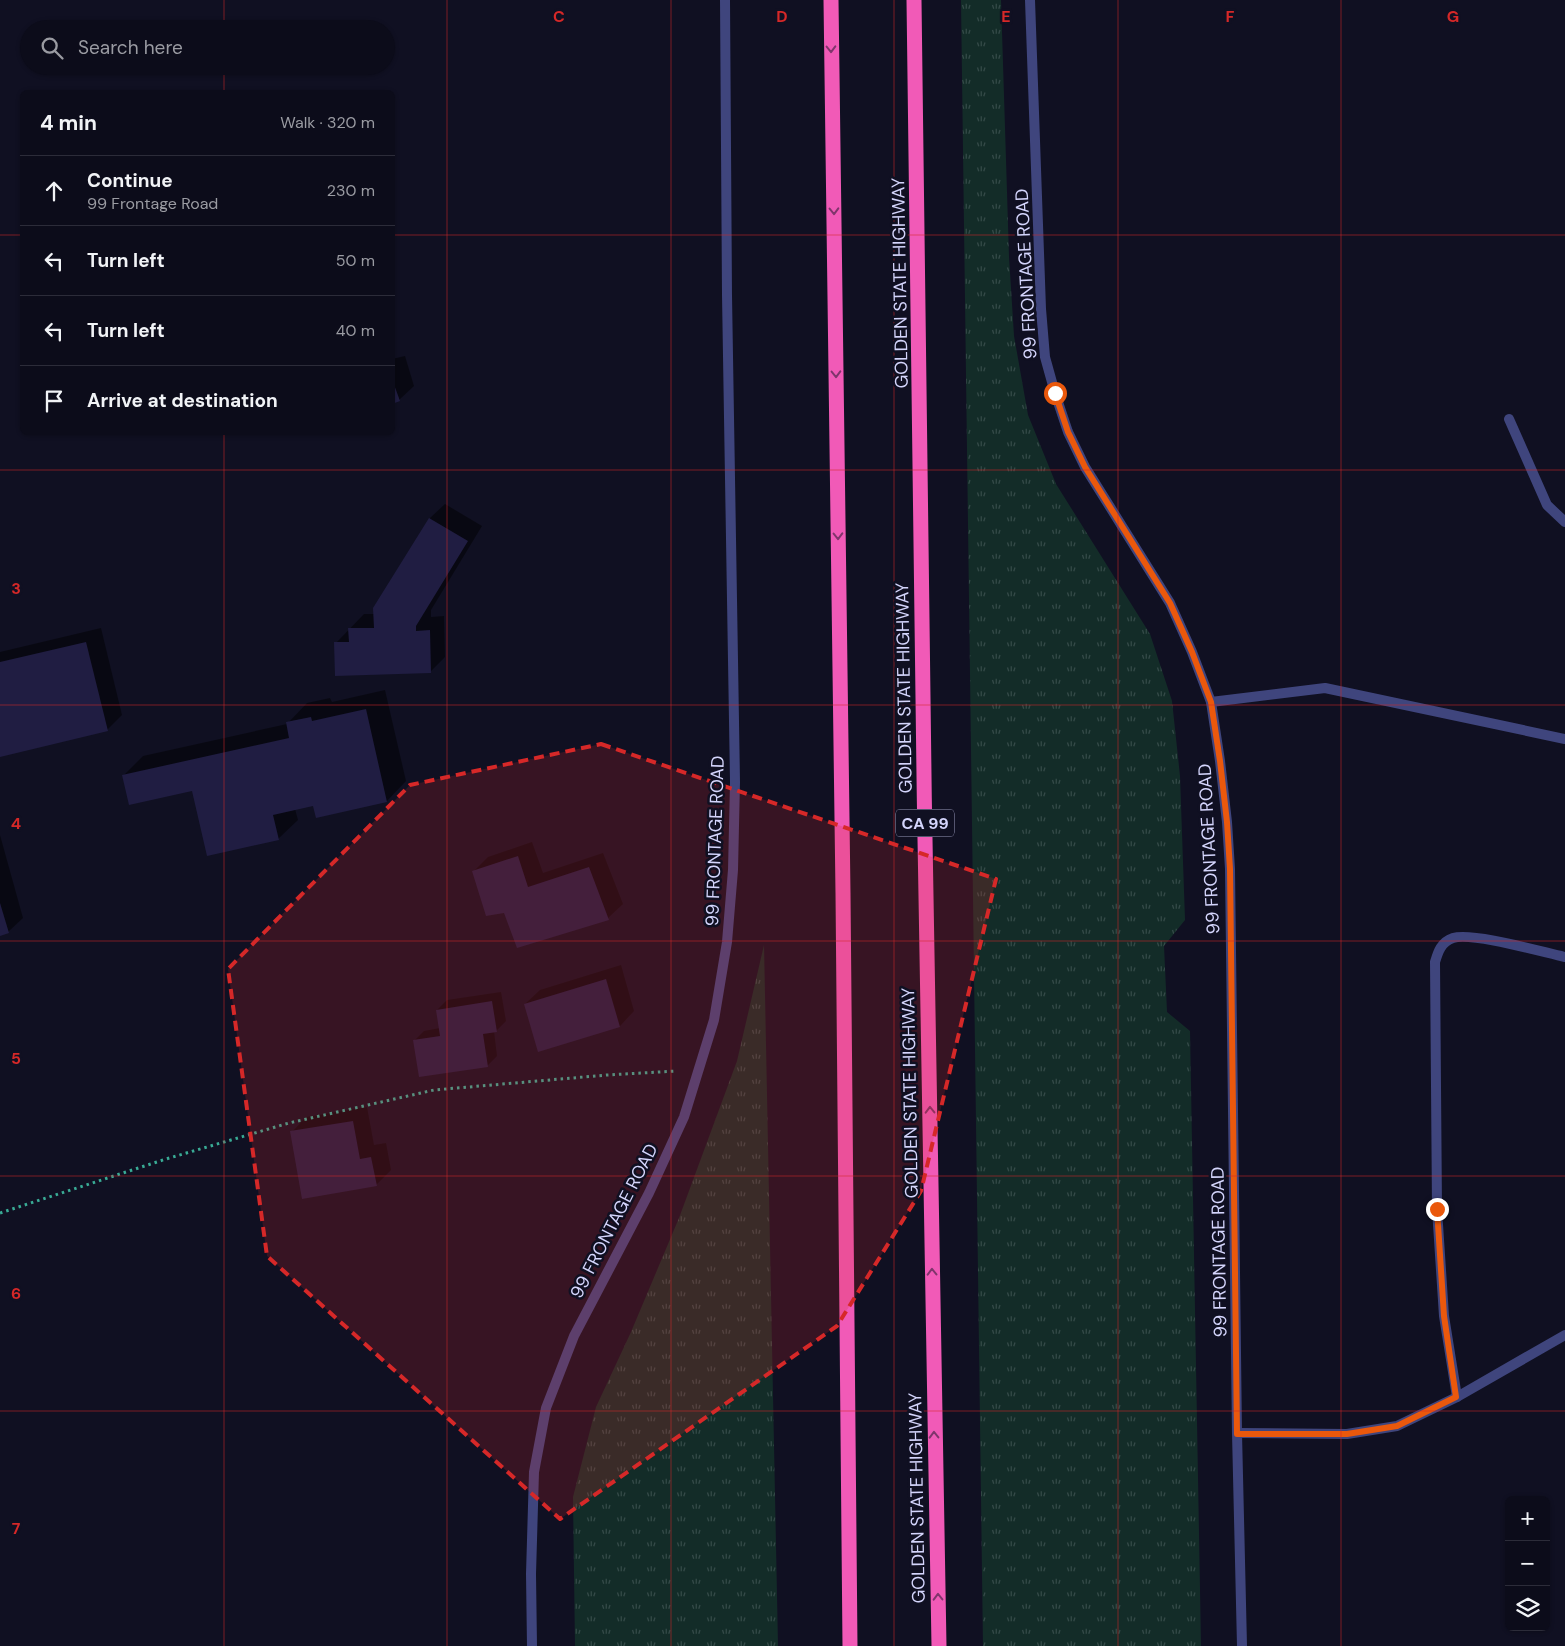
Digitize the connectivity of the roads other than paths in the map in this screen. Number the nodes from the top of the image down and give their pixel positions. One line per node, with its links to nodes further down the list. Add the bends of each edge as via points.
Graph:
1 (725, 0): 13 (street, 99 FRONTAGE ROAD, via 735,782 727,942 714,1020 684,1117 649,1193 574,1336 546,1408 534,1472)
2 (831, 0): 14 (highway, one-way to 14)
3 (914, 0): 15 (highway, GOLDEN STATE HIGHWAY / CA 99, one-way to 3)
4 (1030, 0): 7 (street, 99 FRONTAGE ROAD, via 1045,357 1068,432 1085,467 1170,603)
5 (1509, 419): 6 (street, via 1546,505)
6 (1565, 522)
7 (1211, 702): 8 (street, via 1325,688); 12 (street, 99 FRONTAGE ROAD, via 1222,770 1230,869)
8 (1565, 739)
9 (1565, 957): 11 (street, via 1473,937 1452,938 1440,946 1435,962 1437,1209 1444,1316)
10 (1565, 1335): 11 (street)
11 (1456, 1397): 12 (street, via 1397,1426 1347,1434)
12 (1237, 1434): 16 (street, 99 FRONTAGE ROAD)
13 (532, 1646)
14 (850, 1646)
15 (939, 1646)
16 (1242, 1646)

